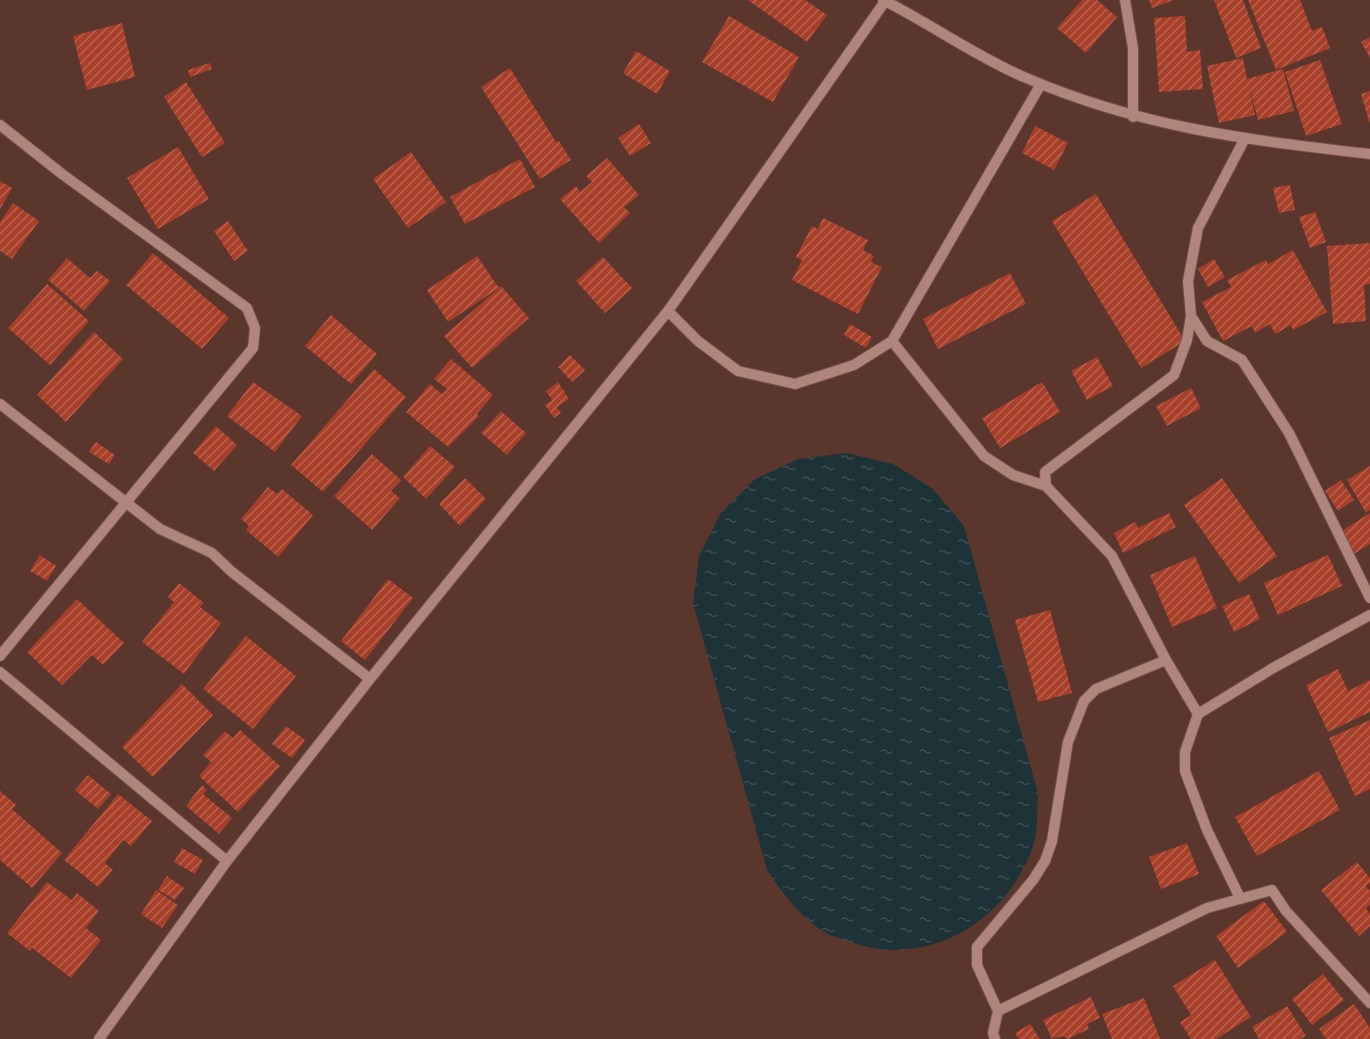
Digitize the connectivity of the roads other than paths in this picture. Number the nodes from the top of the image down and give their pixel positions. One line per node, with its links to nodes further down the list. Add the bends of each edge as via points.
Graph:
1 (885, 0): 3 (street); 8 (street)
2 (1125, 0): 4 (street, via 1133,48)
3 (1041, 84): 4 (street); 10 (street)
4 (1133, 117): 6 (street)
5 (0, 125): 13 (street, via 247,308 255,328 253,348)
6 (1244, 140): 7 (street); 9 (street, via 1198,228 1188,281)
7 (1370, 154)
8 (668, 311): 10 (street, via 698,341 738,371 795,384 854,365); 19 (street)
9 (1191, 316): 12 (street, via 1174,375 1045,472); 14 (street, via 1207,341 1242,360 1289,433)
10 (892, 341): 12 (street, via 984,456 1013,475)
11 (0, 404): 13 (street)
12 (1047, 486): 17 (street, via 1112,556)
13 (128, 503): 16 (street); 19 (street, via 160,529 212,553)
14 (1370, 598)
15 (1370, 615): 20 (street)
16 (0, 656)
17 (1166, 660): 20 (street); 24 (street, via 1096,689 1084,701 1068,742 1052,841 1045,861 1034,880 977,947 977,965)
18 (0, 672): 21 (street)
19 (370, 679): 21 (street)
20 (1198, 714): 22 (street, via 1185,753 1185,771)
21 (227, 861): 25 (street)
22 (1240, 898): 23 (street, via 1272,890); 24 (street, via 1207,908)
23 (1370, 1003)
24 (998, 1011): 26 (street)
25 (99, 1039)
26 (995, 1039)

